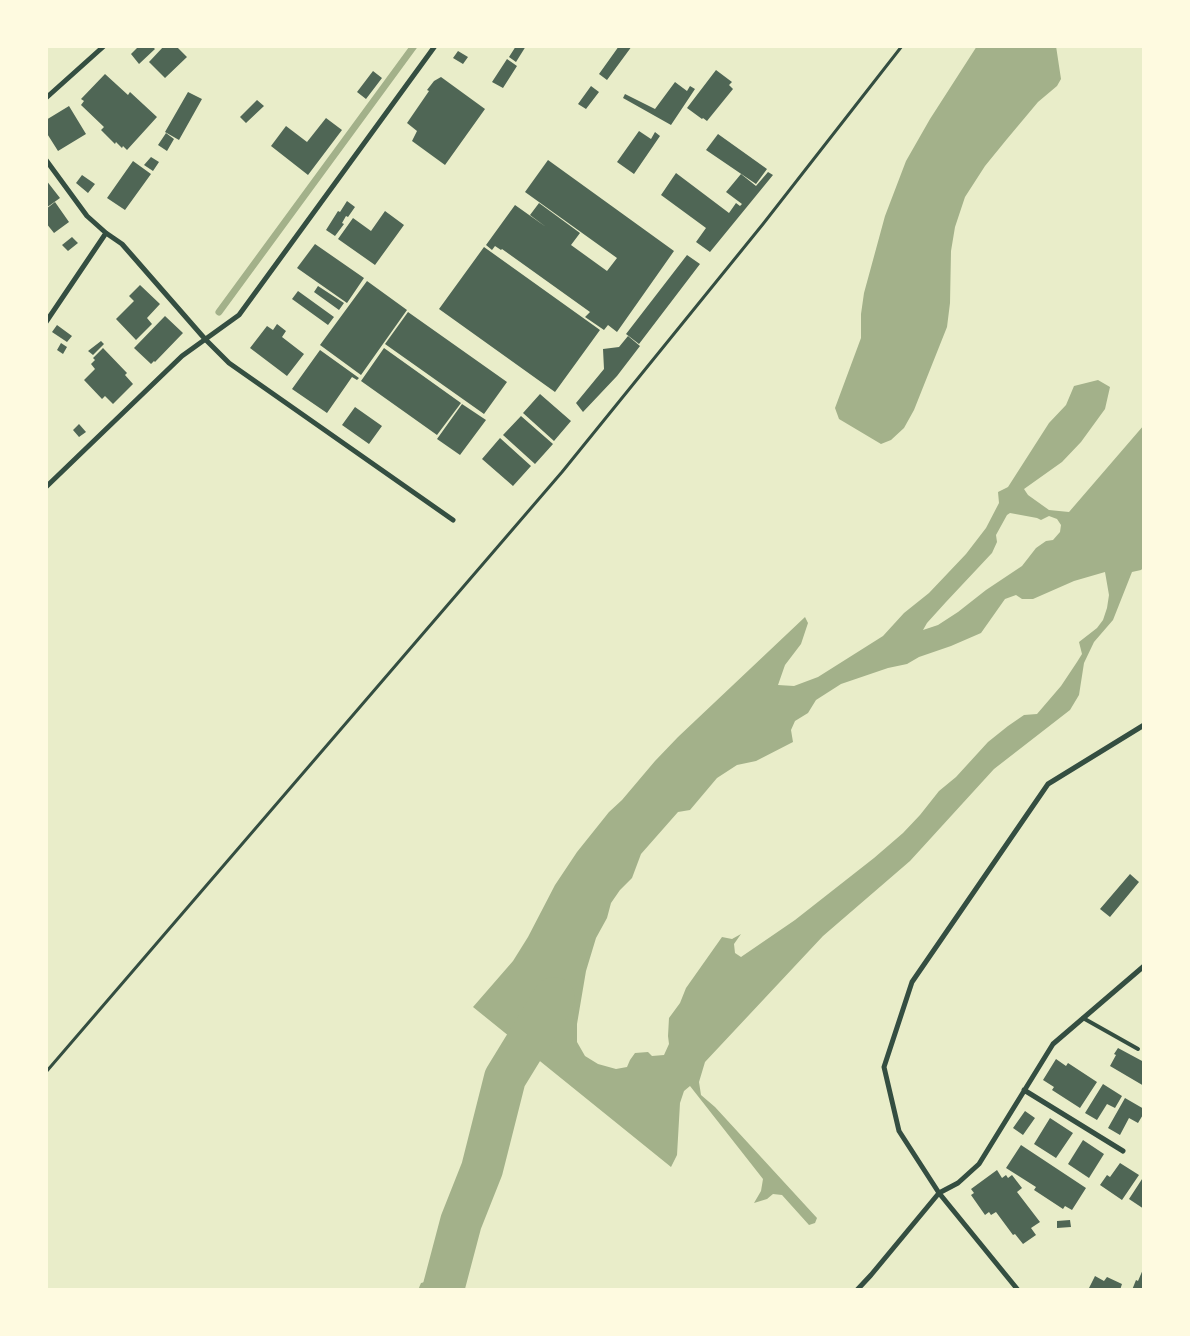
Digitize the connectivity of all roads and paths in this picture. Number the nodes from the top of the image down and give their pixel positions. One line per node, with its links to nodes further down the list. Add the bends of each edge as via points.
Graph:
1 (104, 46): 4 (street)
2 (435, 46): 8 (street, via 239,315)
3 (902, 46): 15 (path, via 764,224 562,472)
4 (46, 98)
5 (46, 160): 6 (street, via 87,216)
6 (106, 233): 7 (street); 8 (street, via 122,244)
7 (46, 322)
8 (204, 339): 9 (street, via 182,356); 10 (street, via 229,363)
9 (46, 486)
10 (453, 520)
11 (1144, 724): 18 (street, via 1048,784 912,982 884,1067 899,1130)
12 (1144, 966): 13 (street)
13 (1083, 1018): 14 (lane); 16 (street, via 1054,1044)
14 (1138, 1049)
15 (46, 1072)
16 (1024, 1090): 17 (street); 18 (street, via 979,1164 958,1183)
17 (1123, 1151)
18 (939, 1193): 19 (street); 20 (street)
19 (857, 1290)
20 (1018, 1290)

